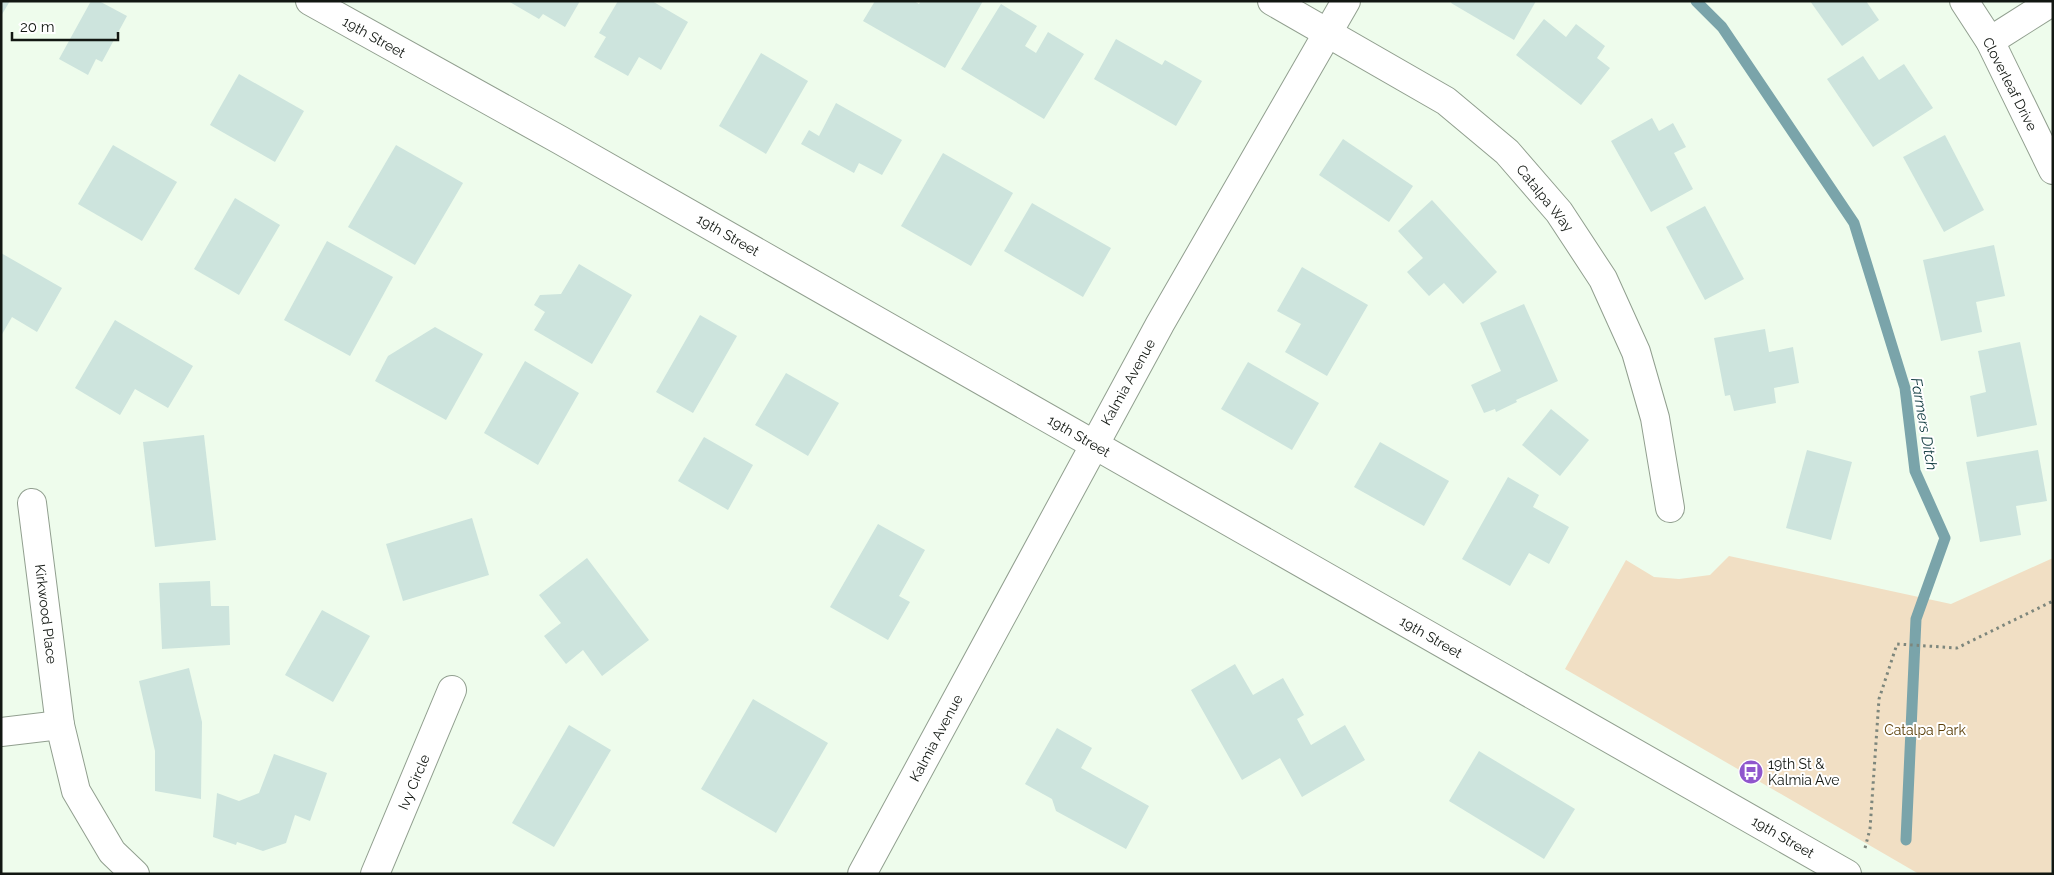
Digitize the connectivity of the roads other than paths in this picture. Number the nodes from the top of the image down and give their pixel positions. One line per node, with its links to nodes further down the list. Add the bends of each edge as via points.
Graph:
1 (310, 1): 9 (street, 19th Street, via 603,164)
2 (1272, 1): 6 (street, Catalpa Way)
3 (1346, 1): 6 (street, Kalmia Avenue)
4 (1964, 1): 7 (street, Cloverleaf Drive)
5 (2053, 1): 7 (street)
6 (1327, 33): 9 (street, Kalmia Avenue); 11 (street, Catalpa Way, via 1446,101 1507,152 1560,212 1603,279 1636,352 1655,418)
7 (1990, 41): 8 (street, Cloverleaf Drive)
8 (2053, 170)
9 (1094, 445): 15 (street, 19th Street); 18 (street, Kalmia Avenue)
10 (32, 503): 13 (street, Kirkwood Place)
11 (1670, 508)
12 (452, 690): 17 (street, Ivy Circle)
13 (60, 725): 14 (street); 16 (street, Kirkwood Place, via 76,791 112,852)
14 (1, 732)
15 (1855, 865)
16 (135, 874)
17 (375, 874)
18 (862, 874)

